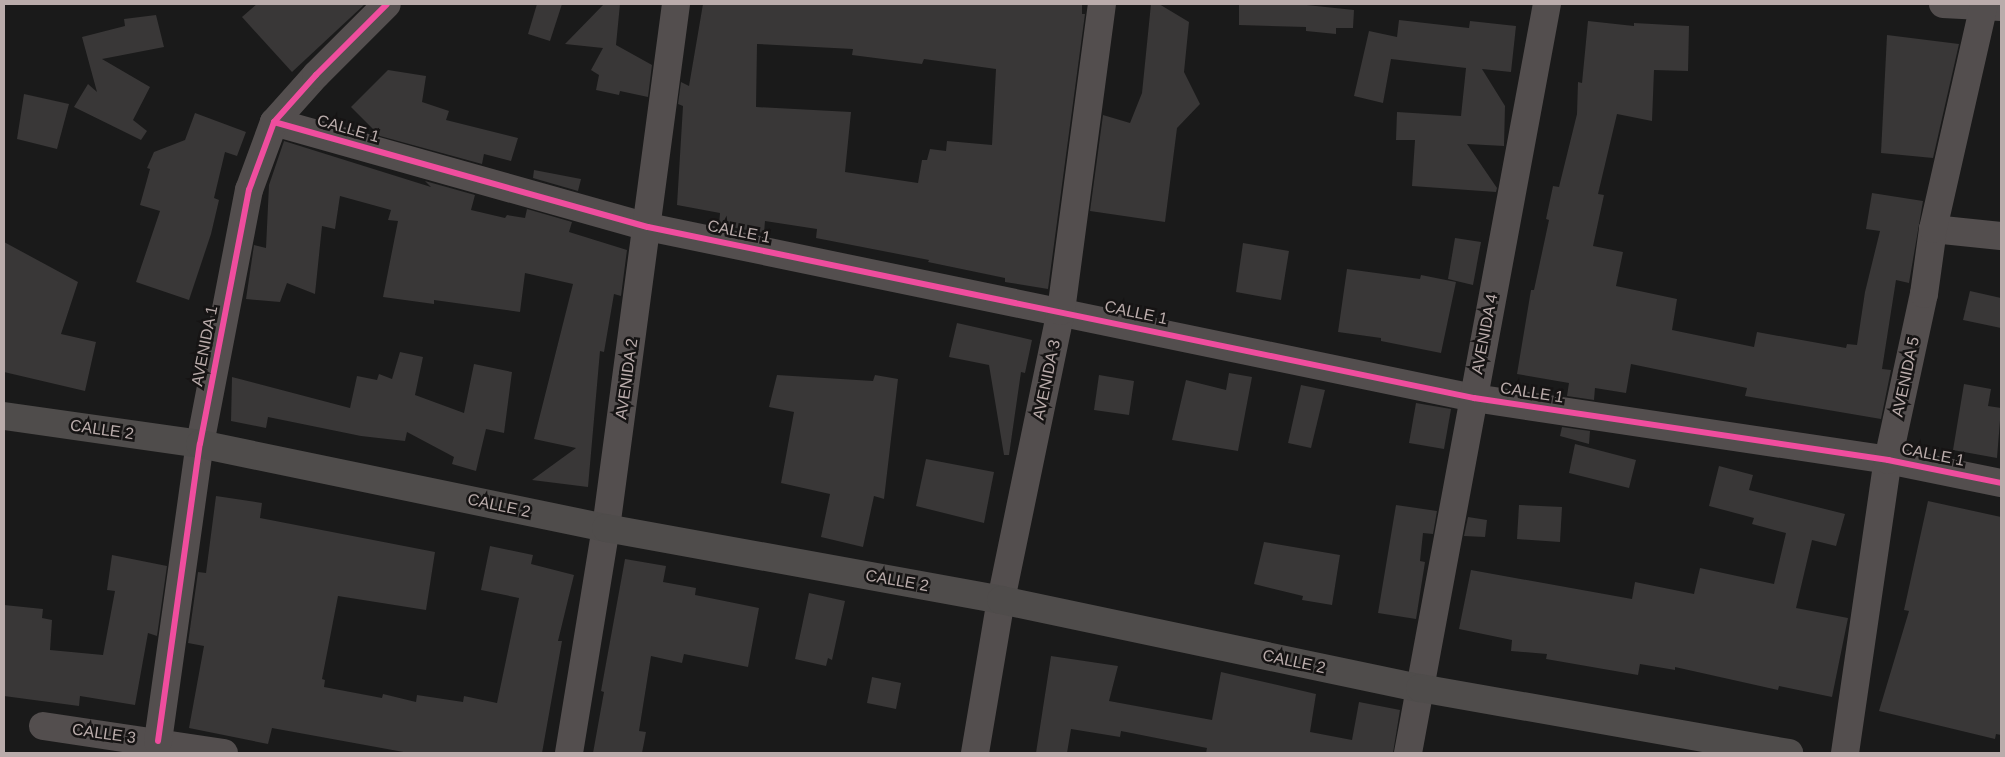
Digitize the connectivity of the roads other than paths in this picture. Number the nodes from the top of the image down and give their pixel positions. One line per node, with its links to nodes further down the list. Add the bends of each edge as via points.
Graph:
1 (387, 4): 7 (street, AVENIDA 1)
2 (676, 4): 8 (street, AVENIDA 2)
3 (1102, 4): 11 (street, AVENIDA 3)
4 (1547, 4): 12 (street, AVENIDA 4)
5 (1943, 4): 6 (street)
6 (1990, 5): 9 (street, AVENIDA 5)
7 (274, 122): 8 (street, CALLE 1); 14 (street, AVENIDA 1, via 249,190)
8 (648, 228): 11 (street, CALLE 1); 17 (street, AVENIDA 2)
9 (1933, 229): 10 (street); 15 (street, AVENIDA 5, via 1924,294)
10 (2001, 236)
11 (1061, 311): 12 (street, CALLE 1); 18 (street, AVENIDA 3)
12 (1474, 398): 15 (street, CALLE 1); 19 (street, AVENIDA 4)
13 (4, 416): 14 (main road, CALLE 2)
14 (200, 444): 17 (main road, CALLE 2); 21 (street, AVENIDA 1)
15 (1888, 460): 16 (street, CALLE 1); 27 (street, AVENIDA 5)
16 (2001, 483)
17 (606, 528): 18 (main road, CALLE 2); 23 (street, AVENIDA 2)
18 (1000, 600): 19 (main road, CALLE 2); 24 (street, AVENIDA 3)
19 (1420, 688): 25 (street, AVENIDA 4); 26 (main road, CALLE 2)
20 (43, 726): 21 (street, CALLE 3)
21 (158, 741): 22 (street, CALLE 3)
22 (224, 753)
23 (569, 753)
24 (975, 753)
25 (1408, 753)
26 (1789, 753)
27 (1845, 753)

